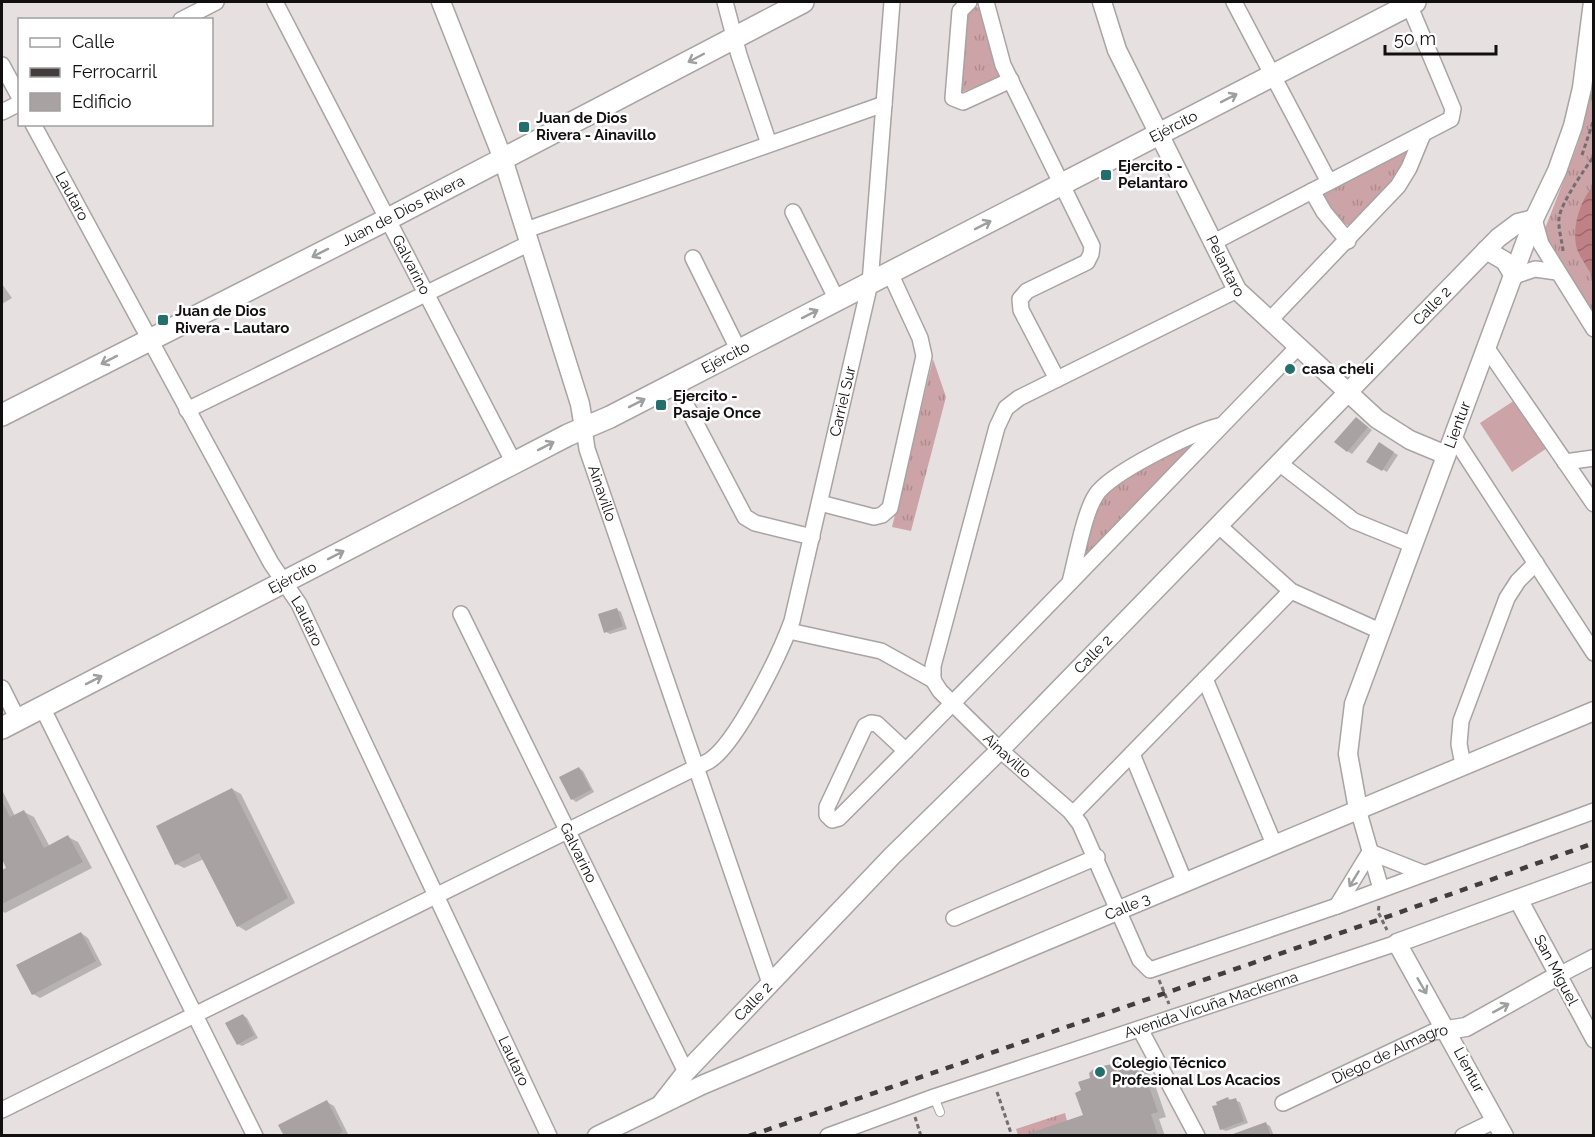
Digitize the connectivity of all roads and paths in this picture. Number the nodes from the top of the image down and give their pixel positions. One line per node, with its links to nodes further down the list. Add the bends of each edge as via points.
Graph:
1 (216, 2): 13 (street)
2 (275, 2): 36 (street, Galvarino)
3 (725, 2): 14 (street)
4 (803, 2): 14 (main road, Juan de Dios Rivera)
5 (892, 2): 20 (street, Carriel Sur)
6 (969, 2): 17 (street, via 960,11 953,98 963,102)
7 (986, 2): 17 (street)
8 (1102, 2): 24 (street, Pelantaro, via 1117,50)
9 (1234, 2): 16 (street)
10 (1593, 2): 37 (street, Lientur, via 1573,126)
11 (445, 3): 29 (street, Ainavillo)
12 (1411, 3): 16 (main road, Ejército); 25 (street, via 1452,106 1448,122)
13 (185, 18)
14 (735, 37): 26 (street); 29 (main road, Juan de Dios Rivera, one-way to 29)
15 (2, 65): 18 (street)
16 (1271, 76): 24 (main road, Ejército, one-way to 16); 30 (street)
17 (1011, 80): 31 (street)
18 (18, 94)
19 (18, 104): 21 (street)
20 (884, 104): 26 (street); 47 (street, Carriel Sur)
21 (2, 112)
22 (1593, 119): 28 (path)
23 (34, 126): 53 (street, Lautaro)
24 (1158, 135): 31 (main road, Ejército); 40 (street, Pelantaro)
25 (1424, 135): 30 (street); 39 (street, via 1401,181)
26 (769, 144): 38 (street)
27 (1593, 156): 42 (path, via 1561,210)
28 (1580, 158)
29 (503, 159): 36 (main road, Juan de Dios Rivera); 38 (street, Ainavillo)
30 (1329, 182): 33 (street)
31 (1062, 184): 45 (main road, Ejército, one-way to 31); 57 (street, via 1092,254 1083,264 1027,291 1020,305)
32 (1564, 190): 34 (path)
33 (1312, 191): 39 (street); 40 (street)
34 (1554, 211)
35 (793, 212): 50 (street)
36 (388, 219): 49 (street, Galvarino); 53 (main road, Juan de Dios Rivera, one-way to 53)
37 (1534, 219): 41 (street, Calle 2, via 1511,227); 44 (street, via 1541,244); 46 (street, Lientur)
38 (528, 236): 49 (street); 63 (street, Ainavillo)
39 (1348, 241): 51 (street)
40 (1212, 243): 48 (street, Pelantaro)
41 (1486, 250): 46 (street, via 1505,261); 59 (street, Calle 2)
42 (1563, 257)
43 (693, 258): 56 (street)
44 (1557, 272): 46 (street, via 1535,269); 52 (street)
45 (890, 273): 47 (main road, Ejército); 70 (street, via 920,338 924,356 891,503 886,512 873,517)
46 (1514, 276): 55 (street, Lientur)
47 (870, 283): 50 (main road, Ejército); 70 (street, Carriel Sur)
48 (1237, 290): 51 (street, Pelantaro); 57 (street)
49 (427, 294): 60 (street); 68 (street, Galvarino)
50 (837, 300): 56 (main road, Ejército, one-way to 50)
51 (1269, 321): 54 (street, Pelantaro)
52 (1593, 329)
53 (148, 340): 60 (street, Lautaro); 61 (main road, Juan de Dios Rivera, one-way to 61)
54 (1298, 347): 59 (street, Pelantaro); 62 (street)
55 (1486, 347): 64 (street, Lientur); 67 (street)
56 (739, 351): 58 (main road, Ejército)
57 (1057, 379): 84 (street, via 1012,403 999,420 933,666)
58 (675, 384): 63 (main road, Ejército, one-way to 58); 73 (street, via 742,513 755,523)
59 (1347, 393): 65 (street, Pelantaro, via 1393,430); 69 (street, Calle 2)
60 (187, 410): 76 (street, Lautaro)
61 (2, 415)
62 (1222, 426): 77 (street); 77 (street, via 1200,432 1106,482 1093,500)
63 (584, 428): 68 (main road, Ejército, one-way to 63); 94 (street, Ainavillo, via 587,449)
64 (1453, 436): 65 (street, Lientur); 75 (street)
65 (1446, 455): 74 (street, Lientur)
66 (1593, 458): 67 (street)
67 (1565, 462): 71 (street)
68 (514, 463): 76 (main road, Ejército, one-way to 68)
69 (1279, 463): 72 (street, Calle 2); 74 (street, via 1354,521)
70 (820, 503): 73 (street, Carriel Sur)
71 (1593, 504)
72 (1218, 525): 78 (street); 90 (street, Calle 2)
73 (812, 537): 80 (street, Carriel Sur)
74 (1413, 545): 81 (street, Lientur)
75 (1536, 563): 82 (street); 93 (street, via 1508,598 1461,721)
76 (284, 582): 87 (main road, Ejército, one-way to 76); 106 (street, Lautaro, via 299,604)
77 (1069, 584): 86 (street)
78 (1291, 591): 81 (street); 83 (street)
79 (460, 614): 98 (street, Galvarino)
80 (789, 631): 84 (street, Ainavillo, via 881,651); 94 (street, Carriel Sur, via 724,748)
81 (1380, 631): 95 (street, Lientur, via 1350,719 1350,771)
82 (1593, 653)
83 (1204, 679): 92 (street); 99 (street)
84 (933, 680): 86 (street, Ainavillo)
85 (2, 688): 89 (street)
86 (952, 704): 90 (street, Ainavillo); 91 (street)
87 (42, 707): 89 (main road, Ejército); 118 (street)
88 (1593, 711): 93 (street, Calle 3)
89 (10, 724)
90 (1000, 750): 97 (street, Ainavillo); 116 (street, Calle 2, via 892,855)
91 (906, 751): 91 (street, via 880,726 865,726 827,807 827,815 832,820 839,818)
92 (1132, 754): 97 (street); 104 (street)
93 (1463, 765): 95 (street, Calle 3)
94 (696, 767): 98 (street, Carriel Sur); 116 (street, Ainavillo)
95 (1358, 809): 99 (street, Calle 3); 100 (street, Lientur)
96 (1593, 811): 103 (street)
97 (1073, 814): 101 (street, Ainavillo)
98 (569, 830): 106 (street, Carriel Sur); 122 (street, Galvarino)
99 (1274, 844): 104 (street, Calle 3)
100 (1370, 852): 103 (street); 105 (street, Lientur); 108 (street, one-way to 108)
101 (1097, 857): 109 (street, Ainavillo); 110 (street)
102 (1593, 871): 107 (street, Avenida Vicuña Mackenna)
103 (1423, 873): 105 (street)
104 (1185, 883): 109 (street, Calle 3)
105 (1381, 889): 108 (street); 111 (path, via 1378,912)
106 (436, 895): 118 (street, Carriel Sur); 131 (street, Lautaro)
107 (1518, 899): 112 (street, Avenida Vicuña Mackenna); 115 (street, San Miguel)
108 (1338, 906): 114 (street)
109 (1119, 911): 114 (street, Ainavillo); 123 (street, Calle 3)
110 (954, 918)
111 (1384, 926)
112 (1397, 943): 119 (street, Avenida Vicuña Mackenna); 120 (street, Lientur, one-way to 120)
113 (1593, 957): 115 (street, Diego de Almagro)
114 (1150, 969): 117 (path)
115 (1559, 975): 120 (street, Diego de Almagro, one-way to 115, via 1466,1027); 121 (street, San Miguel)
116 (770, 983): 122 (street, Calle 2)
117 (1167, 1000)
118 (195, 1014): 127 (street, Carriel Sur); 130 (street)
119 (1140, 1029): 133 (street, Avenida Vicuña Mackenna, via 937,1104); 136 (street)
120 (1447, 1030): 126 (street, Diego de Almagro, via 1433,1032); 129 (street, Lientur)
121 (1593, 1040)
122 (686, 1072): 123 (street, Galvarino); 125 (street, Calle 2)
123 (702, 1085): 125 (street, Calle 3)
124 (995, 1089): 135 (path)
125 (661, 1104): 132 (street)
126 (1283, 1104)
127 (2, 1110)
128 (915, 1115): 134 (path)
129 (1500, 1128): 137 (street)
130 (255, 1136)
131 (549, 1136)
132 (597, 1136)
133 (828, 1136)
134 (921, 1136)
135 (1012, 1136)
136 (1197, 1136)
137 (1463, 1136)

